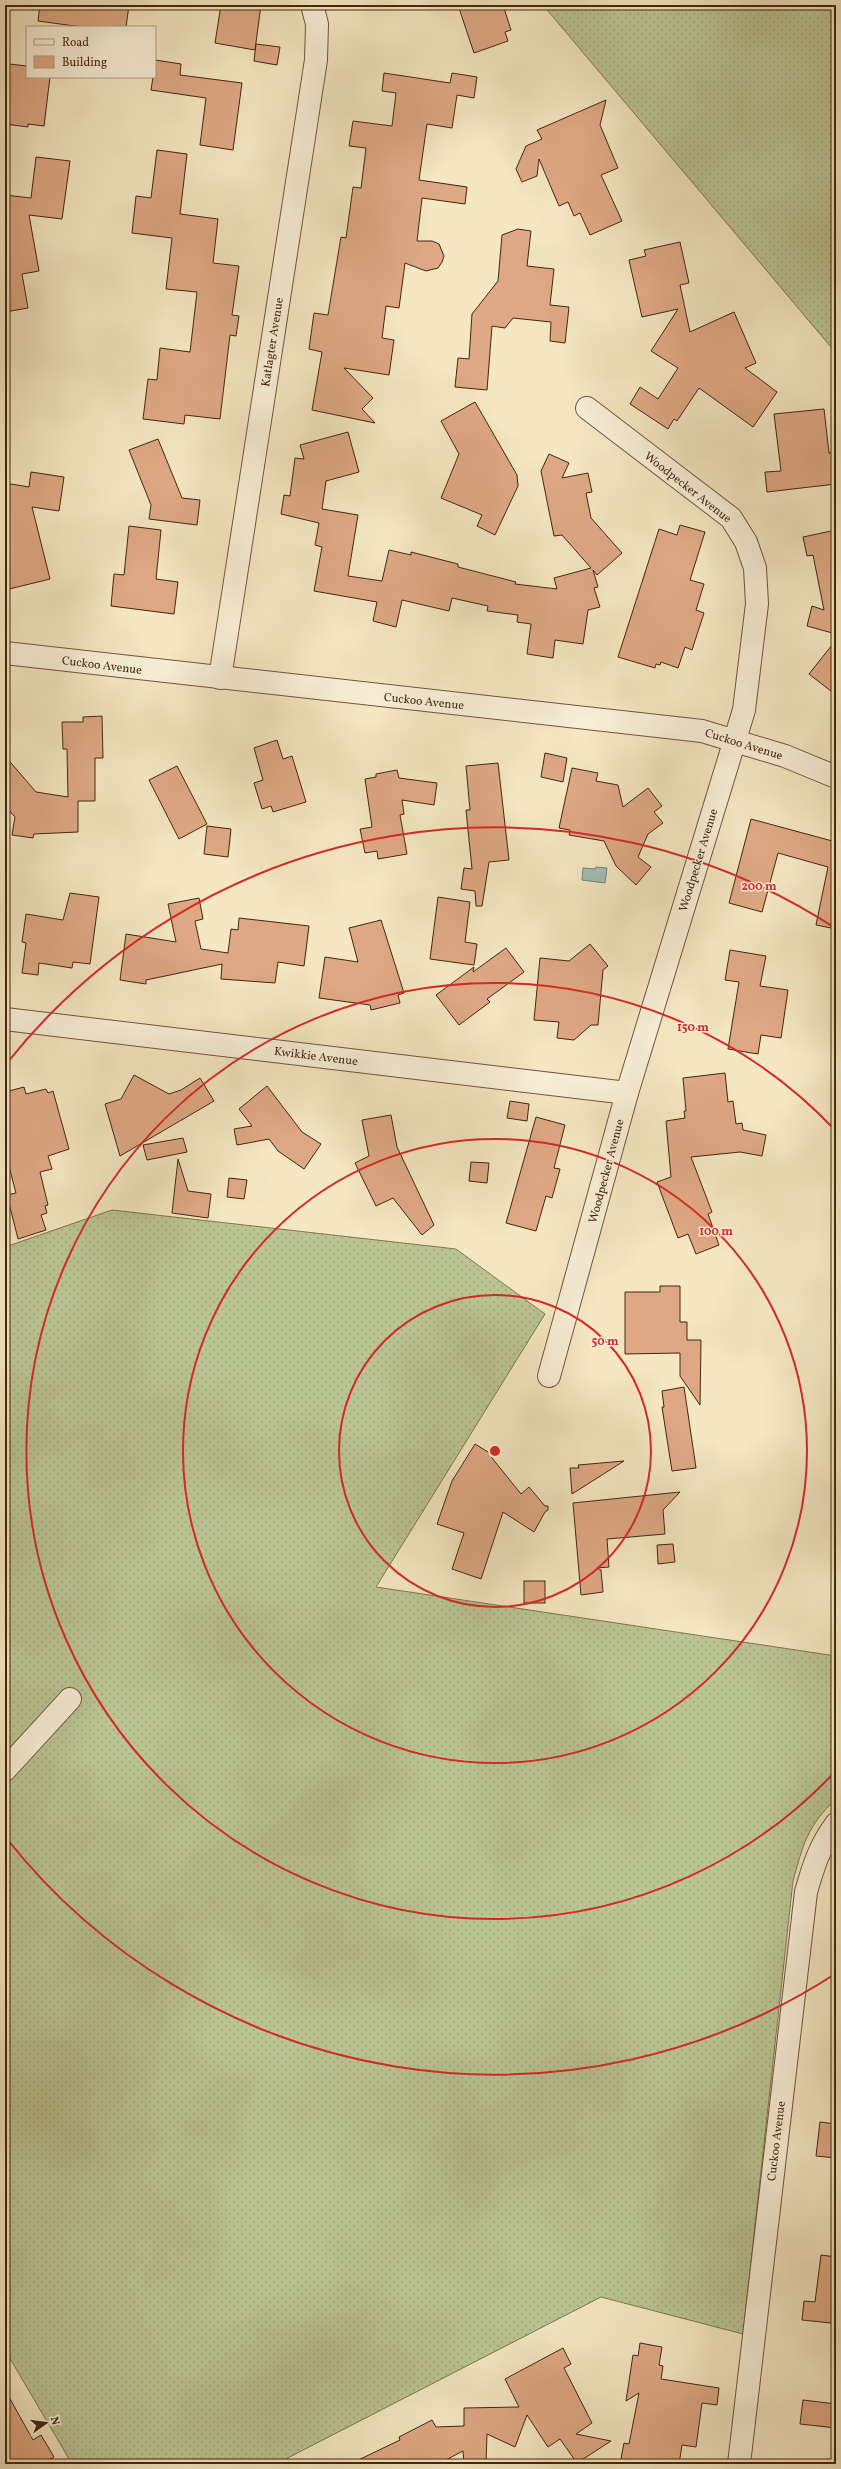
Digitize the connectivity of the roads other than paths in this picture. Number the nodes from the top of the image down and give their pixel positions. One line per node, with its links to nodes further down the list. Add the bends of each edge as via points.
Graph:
1 (312, 5): 4 (street, Katlagter Avenue, via 317,24 316,60)
2 (587, 408): 5 (street, Woodpecker Avenue, via 731,518 746,542 755,568 757,604 744,710)
3 (5, 654): 4 (street, Cuckoo Avenue)
4 (220, 678): 5 (street, Cuckoo Avenue, via 702,731)
5 (734, 740): 6 (street, Cuckoo Avenue, via 785,756); 8 (street, Woodpecker Avenue)
6 (836, 777)
7 (5, 1019): 8 (street, Kwikkie Avenue)
8 (627, 1093): 9 (street, Woodpecker Avenue)
9 (549, 1376)
10 (70, 1700): 11 (street)
11 (5, 1770)
12 (836, 1824): 13 (street, Cuckoo Avenue, via 815,1860 806,1892)
13 (739, 2464)

